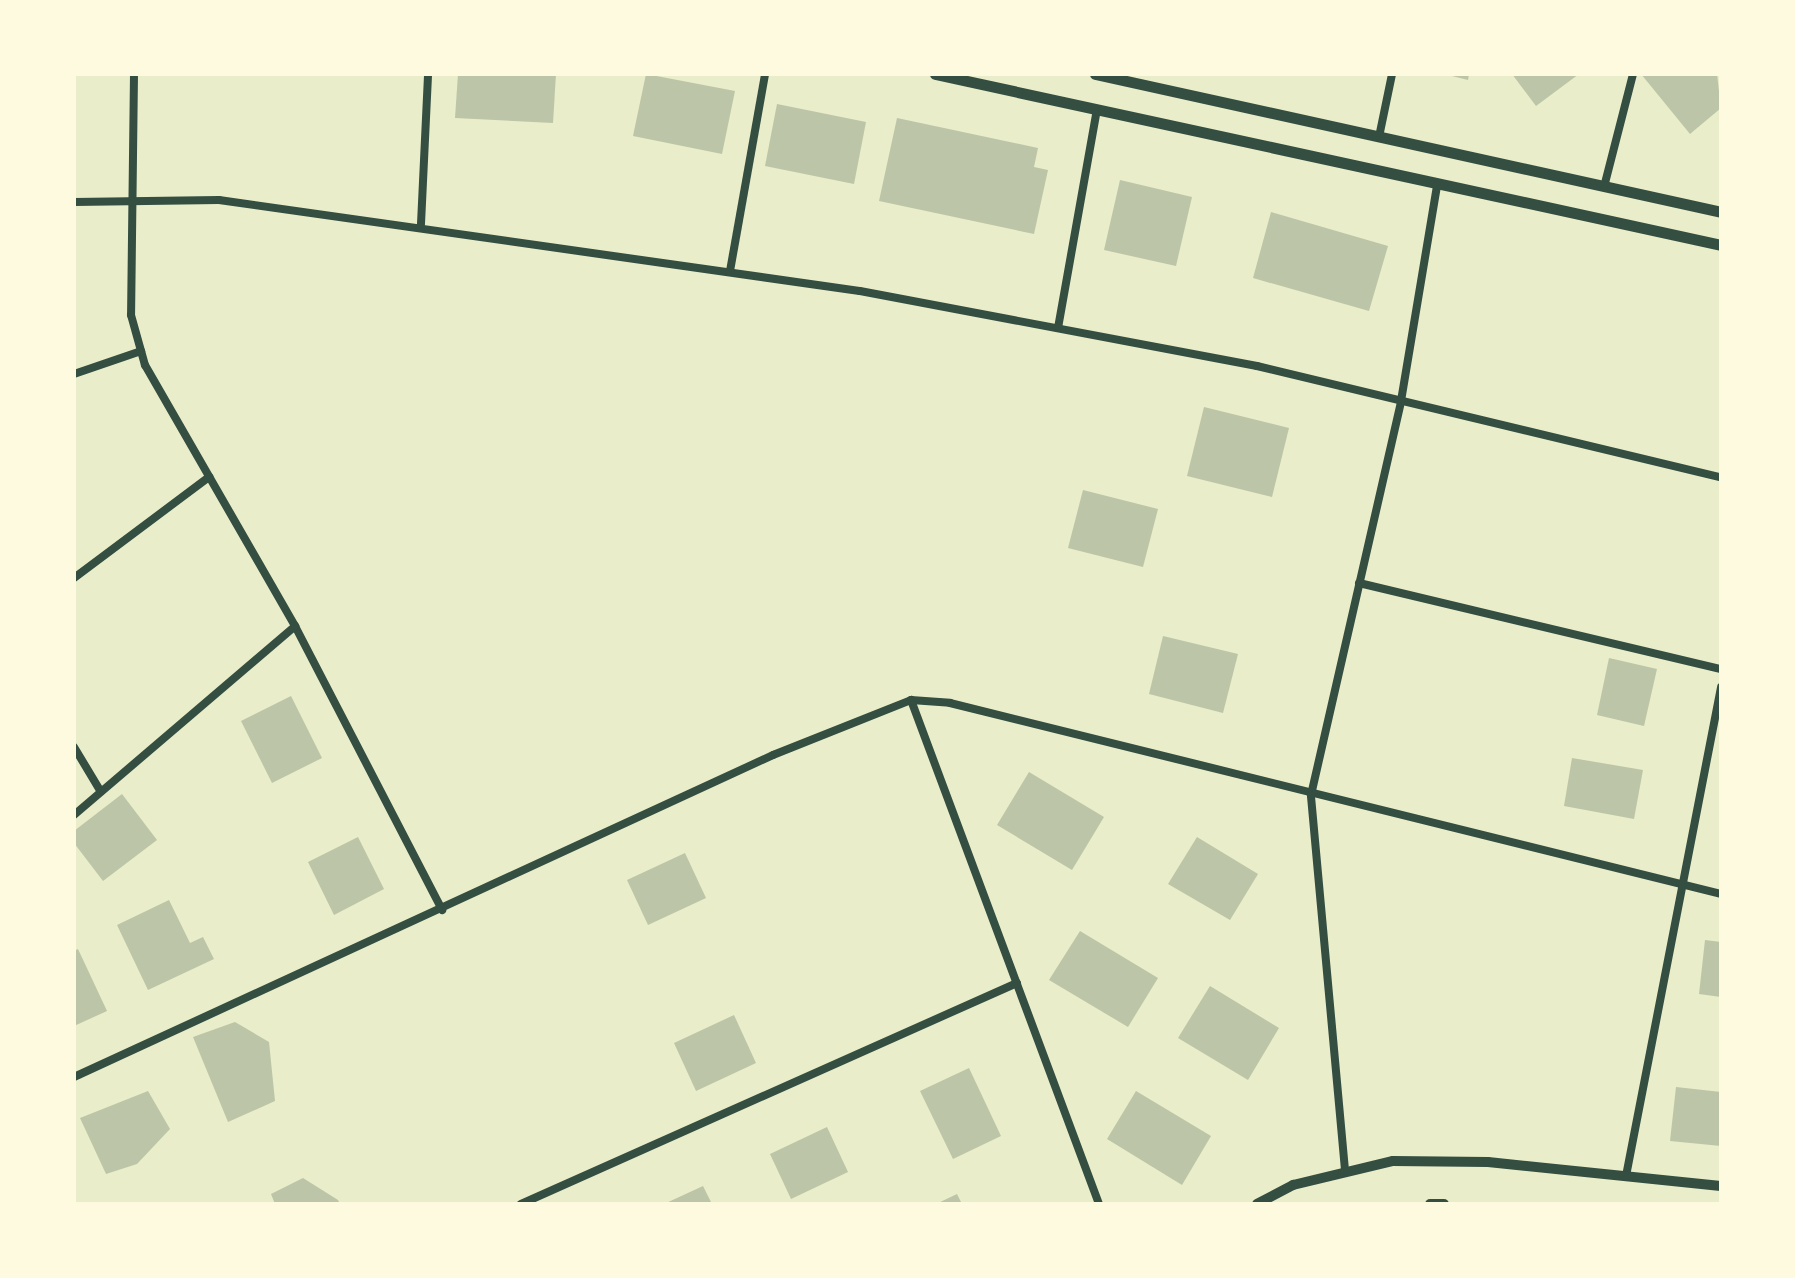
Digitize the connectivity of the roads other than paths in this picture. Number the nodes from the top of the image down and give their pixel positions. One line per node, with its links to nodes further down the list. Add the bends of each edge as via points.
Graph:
1 (134, 74): 12 (street)
2 (428, 74): 15 (street)
3 (765, 74): 17 (street)
4 (935, 74): 8 (main road)
5 (1095, 74): 9 (main road)
6 (1392, 74): 9 (street)
7 (1633, 74): 11 (street)
8 (1097, 110): 10 (main road); 18 (street)
9 (1379, 137): 11 (main road)
10 (1437, 185): 16 (main road); 21 (street)
11 (1604, 187): 14 (main road)
12 (131, 201): 13 (street); 15 (street, via 219,200); 19 (street, via 131,315)
13 (74, 202)
14 (1721, 212)
15 (421, 224): 17 (street)
16 (1721, 245)
17 (730, 271): 18 (street)
18 (1058, 328): 21 (street)
19 (141, 351): 20 (street); 22 (street)
20 (74, 374)
21 (1401, 401): 23 (street); 25 (street)
22 (209, 477): 24 (street); 26 (street)
23 (1721, 477)
24 (74, 578)
25 (1359, 583): 27 (street); 32 (street)
26 (295, 626): 31 (street); 36 (street)
27 (1721, 669)
28 (1721, 687): 34 (street)
29 (911, 700): 32 (street, via 964,706); 36 (street, via 773,755); 37 (street)
30 (74, 747): 31 (street)
31 (101, 792): 33 (street)
32 (1311, 795): 34 (street); 39 (street)
33 (74, 815)
34 (1682, 885): 35 (street); 40 (street)
35 (1721, 894)
36 (442, 910): 38 (street)
37 (1017, 983): 42 (street); 43 (street)
38 (74, 1077)
39 (1345, 1170): 40 (street, via 1439,1160); 44 (street)
40 (1626, 1176): 41 (street)
41 (1721, 1186)
42 (521, 1204)
43 (1099, 1204)
44 (1257, 1204)
45 (1430, 1204): 46 (street)
46 (1444, 1204)

